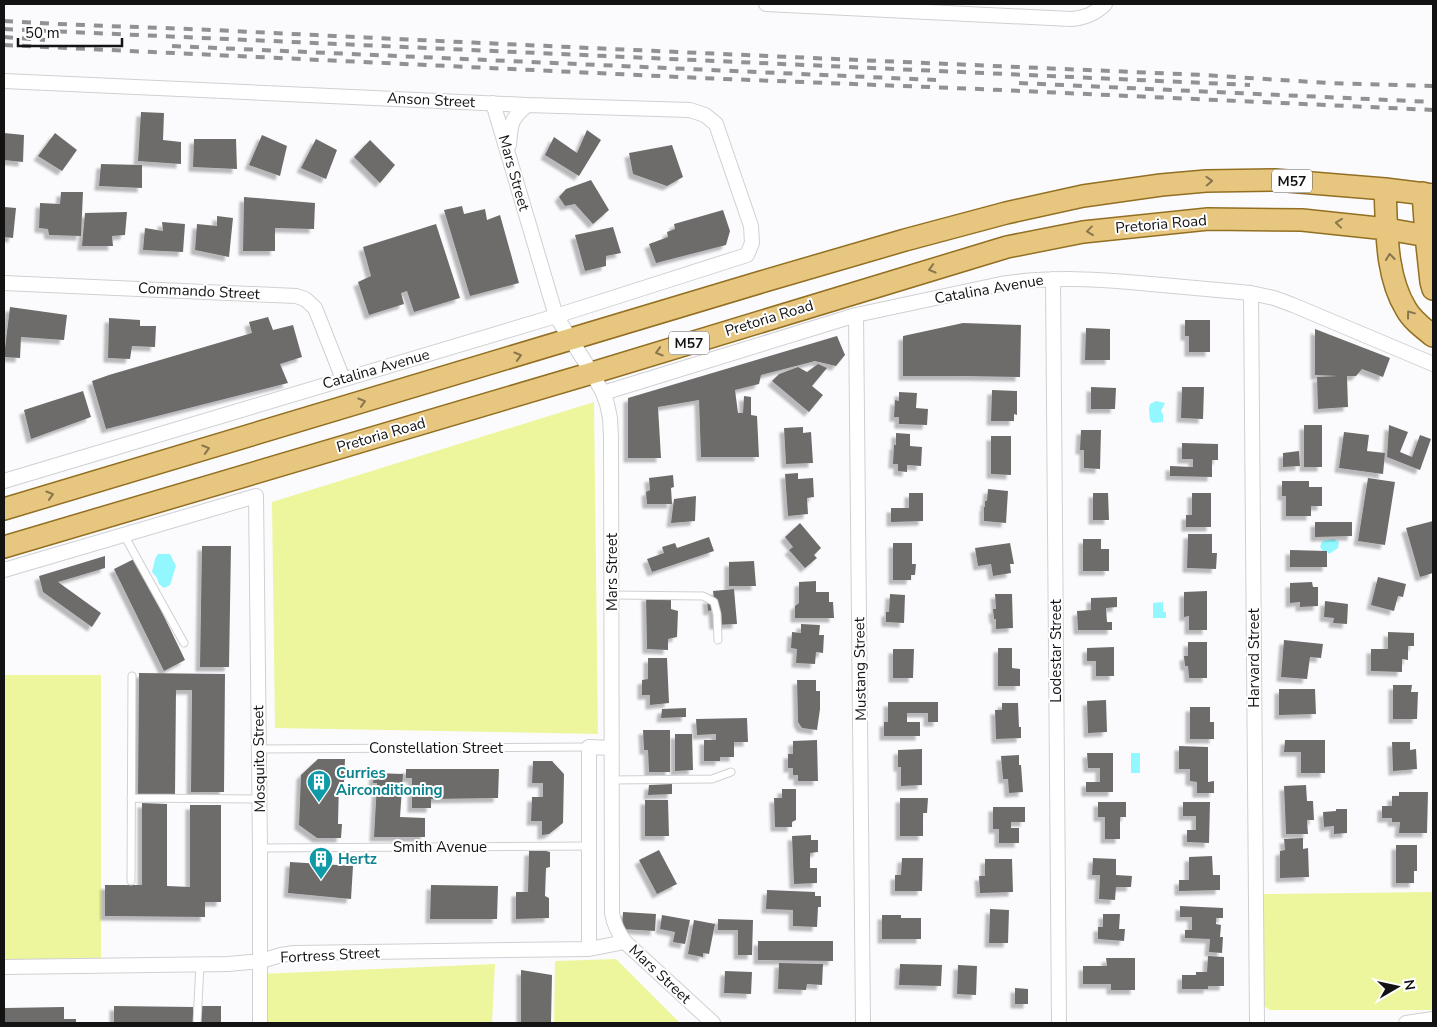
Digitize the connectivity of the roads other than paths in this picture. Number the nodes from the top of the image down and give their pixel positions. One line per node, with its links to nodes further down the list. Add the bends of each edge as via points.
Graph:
1 (766, 4): 2 (street, via 1059,19 1079,18)
2 (1100, 8)
3 (4, 81): 4 (street, Anson Street)
4 (493, 103): 5 (street, Anson Street); 6 (street, Mars Street)
5 (527, 105): 6 (street, via 513,118); 11 (street, Anson Street, via 690,110 705,115 716,124 751,226 752,243)
6 (508, 153): 17 (street, Mars Street)
7 (1385, 189): 8 (main road, M57); 9 (main road); 19 (main road, M57, one-way to 7, via 905,240 1083,196 1206,181 1275,180)
8 (1428, 194): 10 (main road)
9 (1387, 228): 10 (main road, Pretoria Road / M57); 18 (main road, one-way to 9, via 1406,310 1394,286); 21 (main road, Pretoria Road / M57, one-way to 21, via 1302,220 1208,219 1083,232 998,249)
10 (1429, 236): 13 (main road)
11 (747, 255): 17 (street, Catalina Avenue)
12 (1053, 279): 15 (street, Catalina Avenue, via 1098,279); 16 (street, Catalina Avenue, via 1001,284); 53 (street, Lodestar Street)
13 (1432, 282)
14 (4, 283): 22 (street, Commando Street, via 296,296 315,308)
15 (1251, 293): 20 (street, Catalina Avenue, via 1293,305); 54 (street, Harvard Street)
16 (856, 315): 23 (street, Catalina Avenue); 52 (street, Mustang Street)
17 (556, 316): 19 (street, Mars Street); 22 (street, Catalina Avenue)
18 (1433, 336)
19 (571, 340): 21 (street, Mars Street); 25 (main road, M57, one-way to 19)
20 (1433, 364)
21 (592, 372): 23 (street, Mars Street); 27 (main road, Pretoria Road / M57)
22 (343, 379): 24 (street, Catalina Avenue)
23 (603, 393): 29 (street, Mars Street, via 611,437)
24 (4, 481)
25 (4, 509)
26 (124, 534): 28 (street); 31 (lane); 35 (street, Mosquito Street, via 256,496)
27 (4, 547)
28 (4, 570)
29 (612, 596): 30 (lane, via 703,596 714,602); 34 (street, Mars Street)
30 (718, 640)
31 (184, 643)
32 (132, 676): 38 (lane)
33 (589, 747): 34 (street, Constellation Street); 35 (lane, Constellation Street); 40 (street)
34 (612, 748): 37 (street, Mars Street)
35 (259, 749): 39 (street, Mosquito Street)
36 (731, 772): 37 (lane, via 712,779)
37 (612, 780): 43 (street, Mars Street, via 612,913)
38 (132, 798): 39 (lane); 42 (lane)
39 (259, 799): 41 (street, Mosquito Street)
40 (589, 846): 41 (lane, Smith Avenue); 44 (street)
41 (260, 848): 45 (street, Mosquito Street)
42 (131, 881)
43 (625, 942): 44 (street, Fortress Street); 51 (street, Mars Street)
44 (589, 950): 45 (street, Fortress Street, via 294,954)
45 (261, 961): 46 (street, Fortress Street); 50 (street, Mosquito Street)
46 (200, 964): 47 (street, Fortress Street); 49 (lane)
47 (4, 967)
48 (1433, 1019): 55 (street)
49 (197, 1023)
50 (260, 1023)
51 (713, 1023)
52 (863, 1023)
53 (1059, 1023)
54 (1257, 1023)
55 (1406, 1023)

